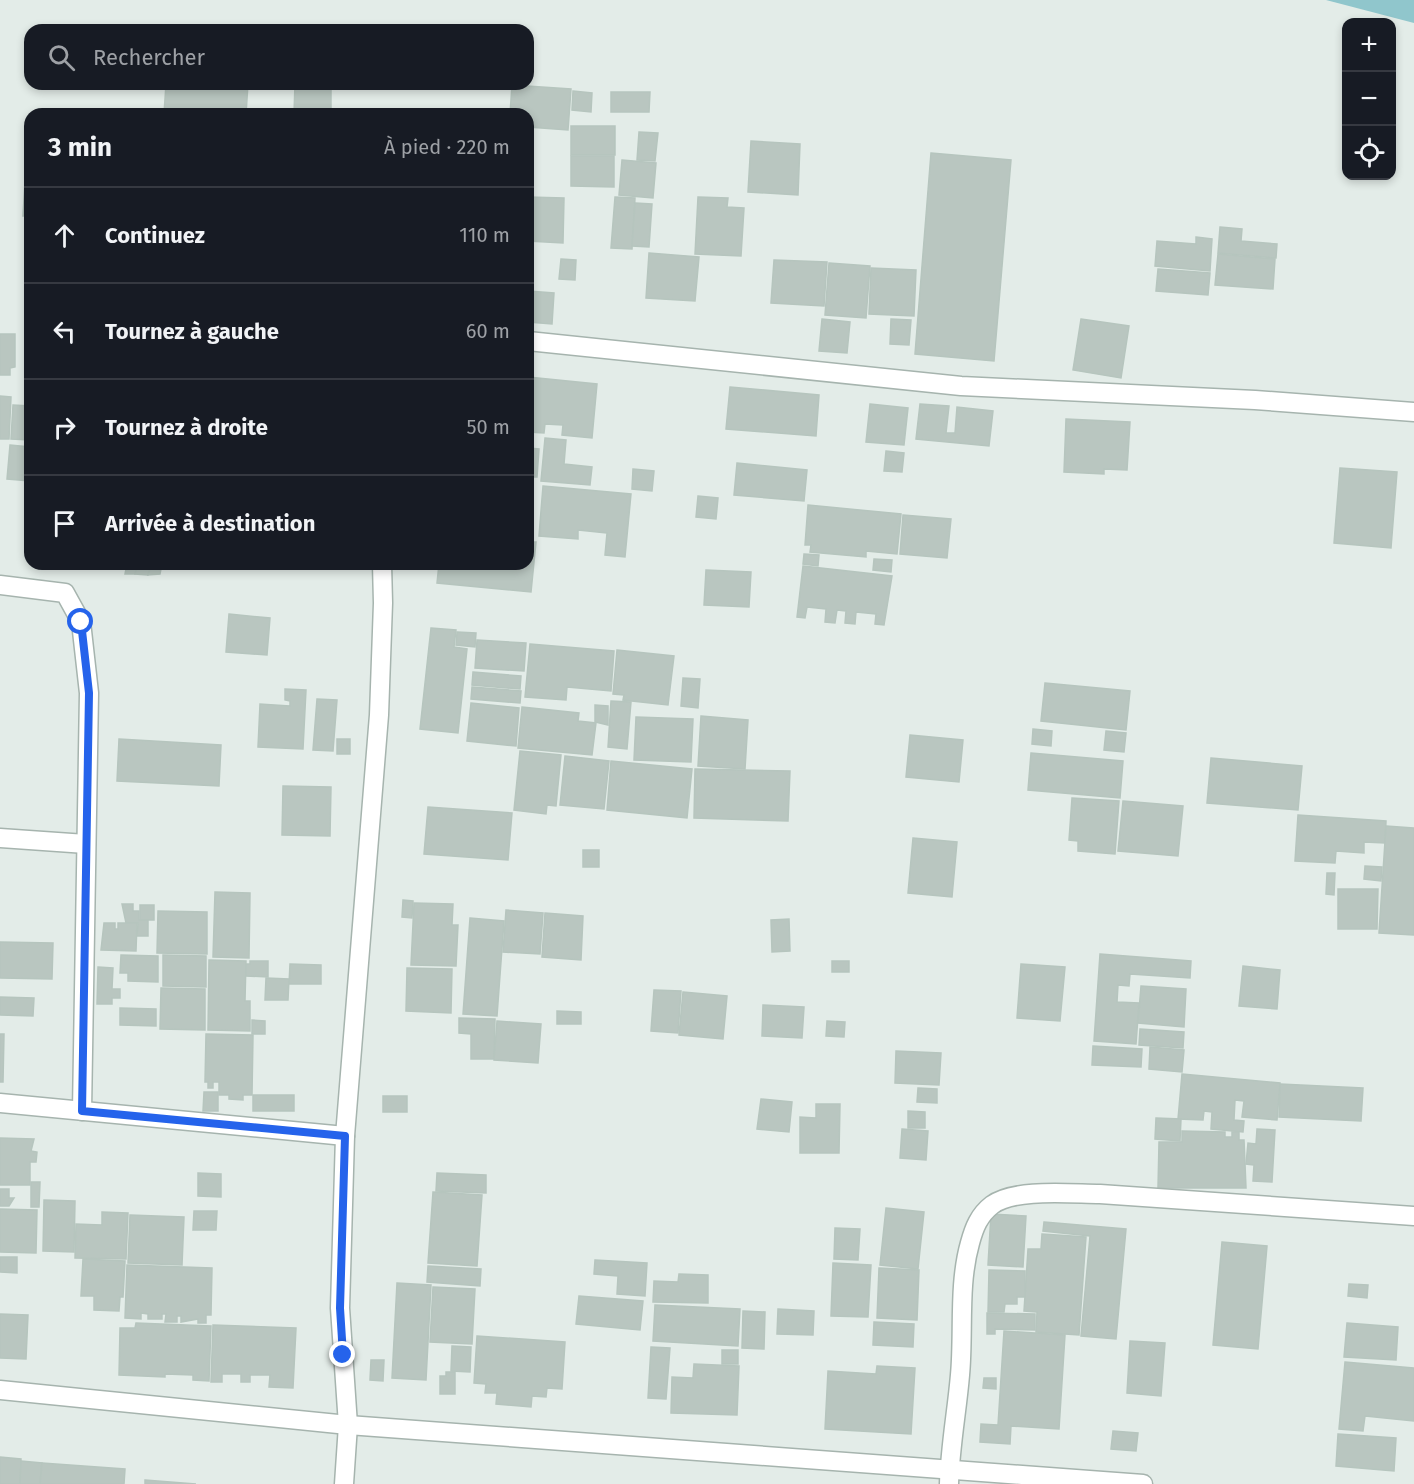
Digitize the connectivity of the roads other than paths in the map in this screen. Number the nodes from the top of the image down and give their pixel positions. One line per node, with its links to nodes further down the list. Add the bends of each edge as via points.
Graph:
1 (534, 342): 2 (street, via 961,386)
2 (1414, 412)
3 (382, 570): 9 (street, via 379,715)
4 (0, 585): 6 (street, via 65,594 81,622 89,693)
5 (0, 838): 6 (street)
6 (86, 844): 8 (street)
7 (0, 1103): 8 (street)
8 (82, 1111): 9 (street)
9 (345, 1136): 12 (street, via 340,1308)
10 (1414, 1216): 13 (street, via 1100,1194 1048,1193 993,1204 977,1220 969,1246)
11 (0, 1390): 12 (street)
12 (348, 1425): 13 (street); 14 (street)
13 (949, 1477): 15 (street)
14 (344, 1484)
15 (1143, 1484)

